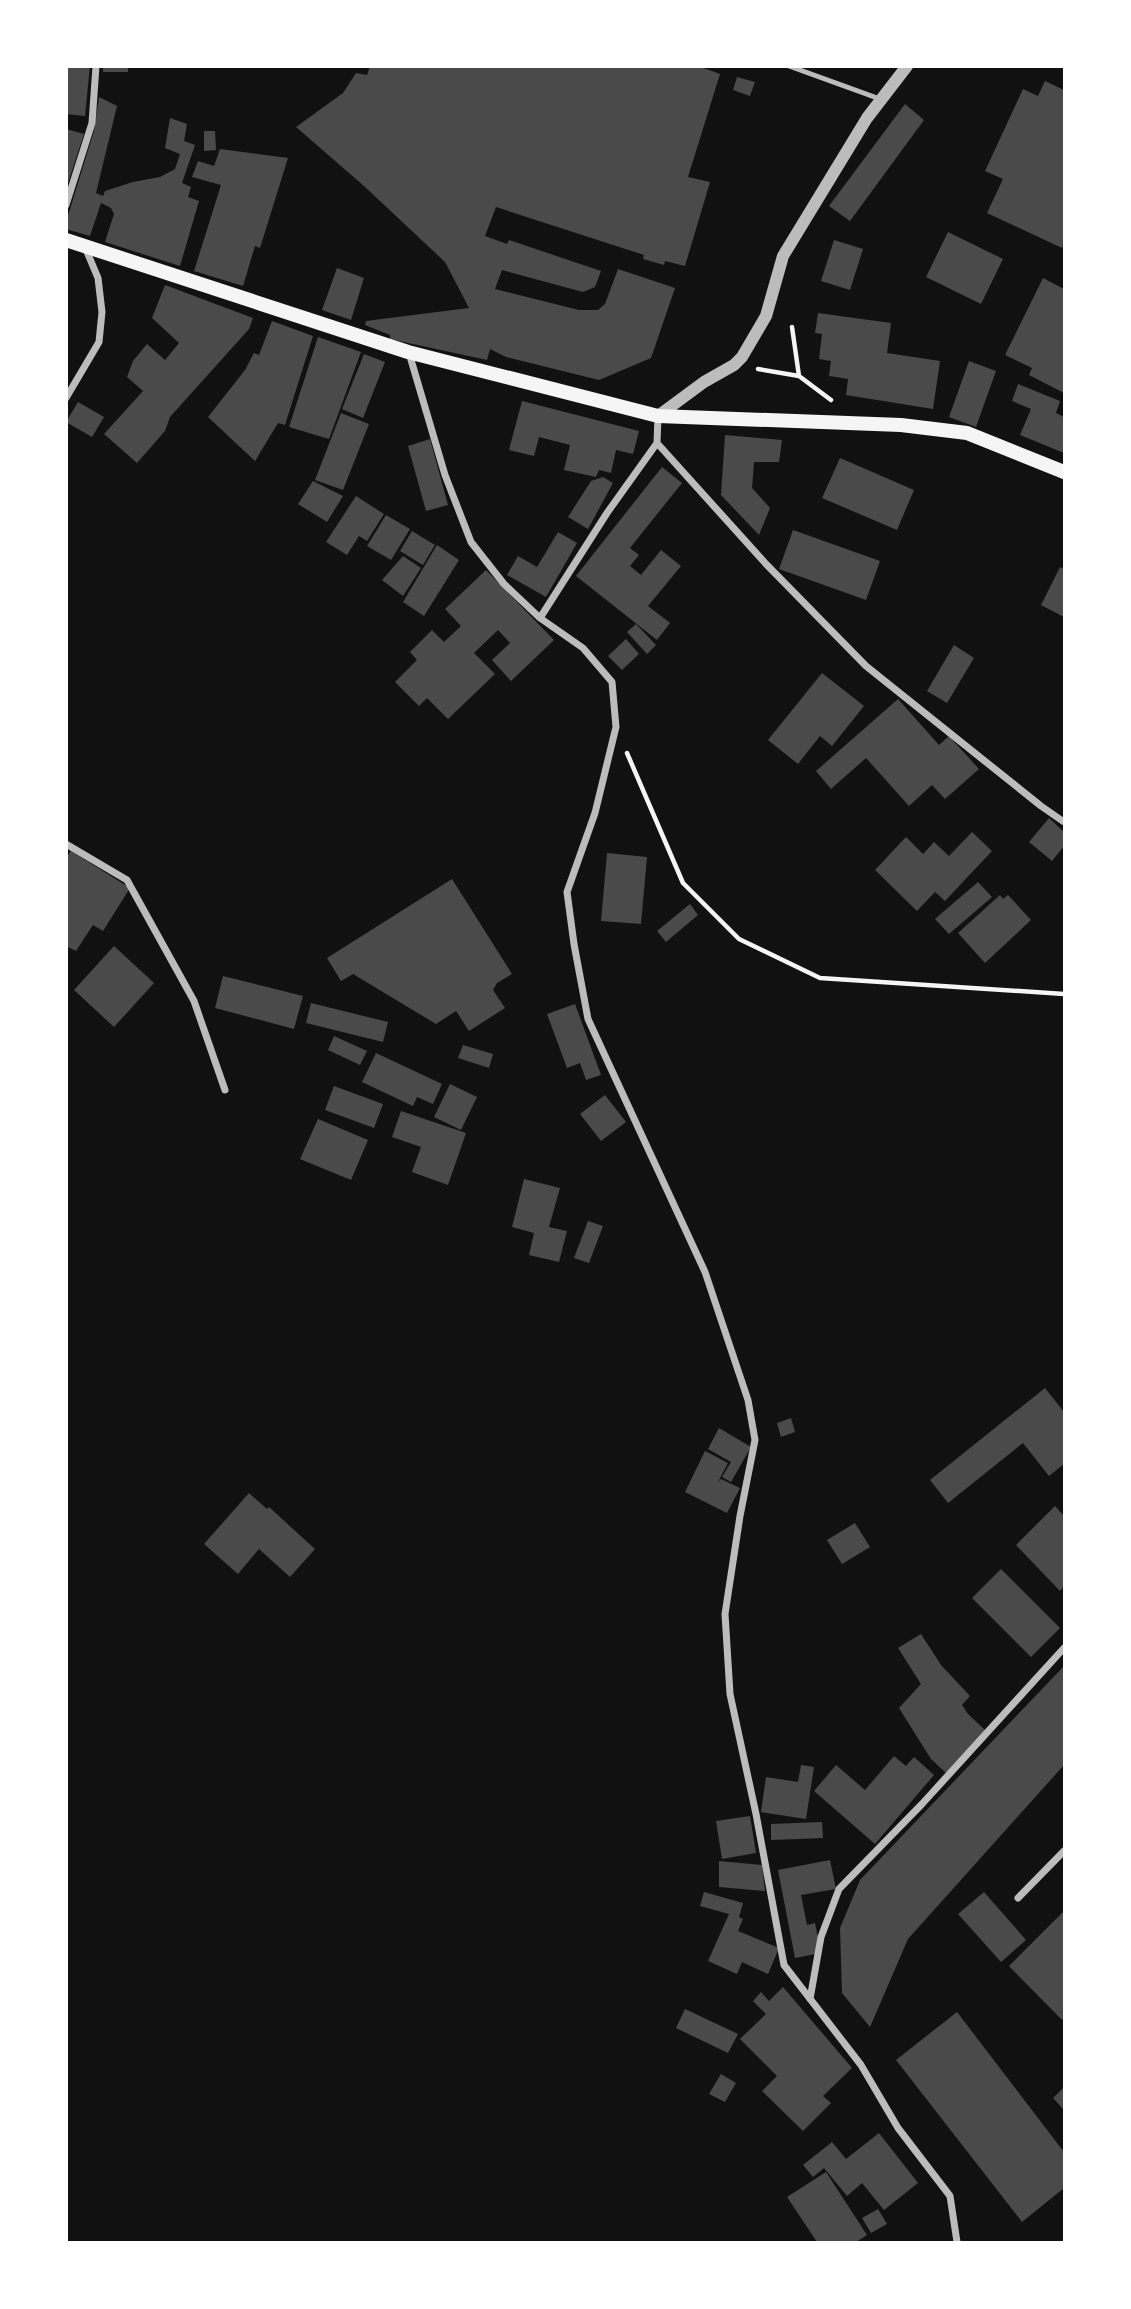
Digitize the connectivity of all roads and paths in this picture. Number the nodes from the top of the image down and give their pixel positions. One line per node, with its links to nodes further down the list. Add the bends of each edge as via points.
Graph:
1 (96, 66): 5 (street, via 92,123)
2 (789, 66): 4 (lane)
3 (907, 68): 4 (street)
4 (880, 99): 10 (street, via 783,256 766,316)
5 (66, 205)
6 (66, 240): 7 (main road)
7 (84, 247): 9 (main road); 11 (street, via 98,278 99,342)
8 (792, 327): 10 (path, via 799,376)
9 (408, 352): 12 (main road); 15 (street, via 445,475 471,542 504,584)
10 (734, 365): 12 (street)
11 (66, 398)
12 (658, 416): 13 (street); 14 (main road, via 901,425 967,433)
13 (657, 443): 15 (street); 17 (street, via 866,666)
14 (1065, 472)
15 (540, 618): 16 (street, via 583,648 612,682)
16 (616, 727): 19 (path, via 682,883 739,939 820,978); 24 (street, via 595,813 568,892 574,944 588,1019 705,1272 748,1400 755,1440 725,1614 730,1694 784,1965)
17 (1065, 822)
18 (66, 844): 20 (street, via 127,880 194,1001)
19 (1065, 994)
20 (225, 1090)
21 (1065, 1648): 24 (street, via 839,1889 821,1937)
22 (1065, 1851): 23 (street)
23 (1018, 1898)
24 (810, 1998): 25 (street, via 950,2196)
25 (957, 2242)

